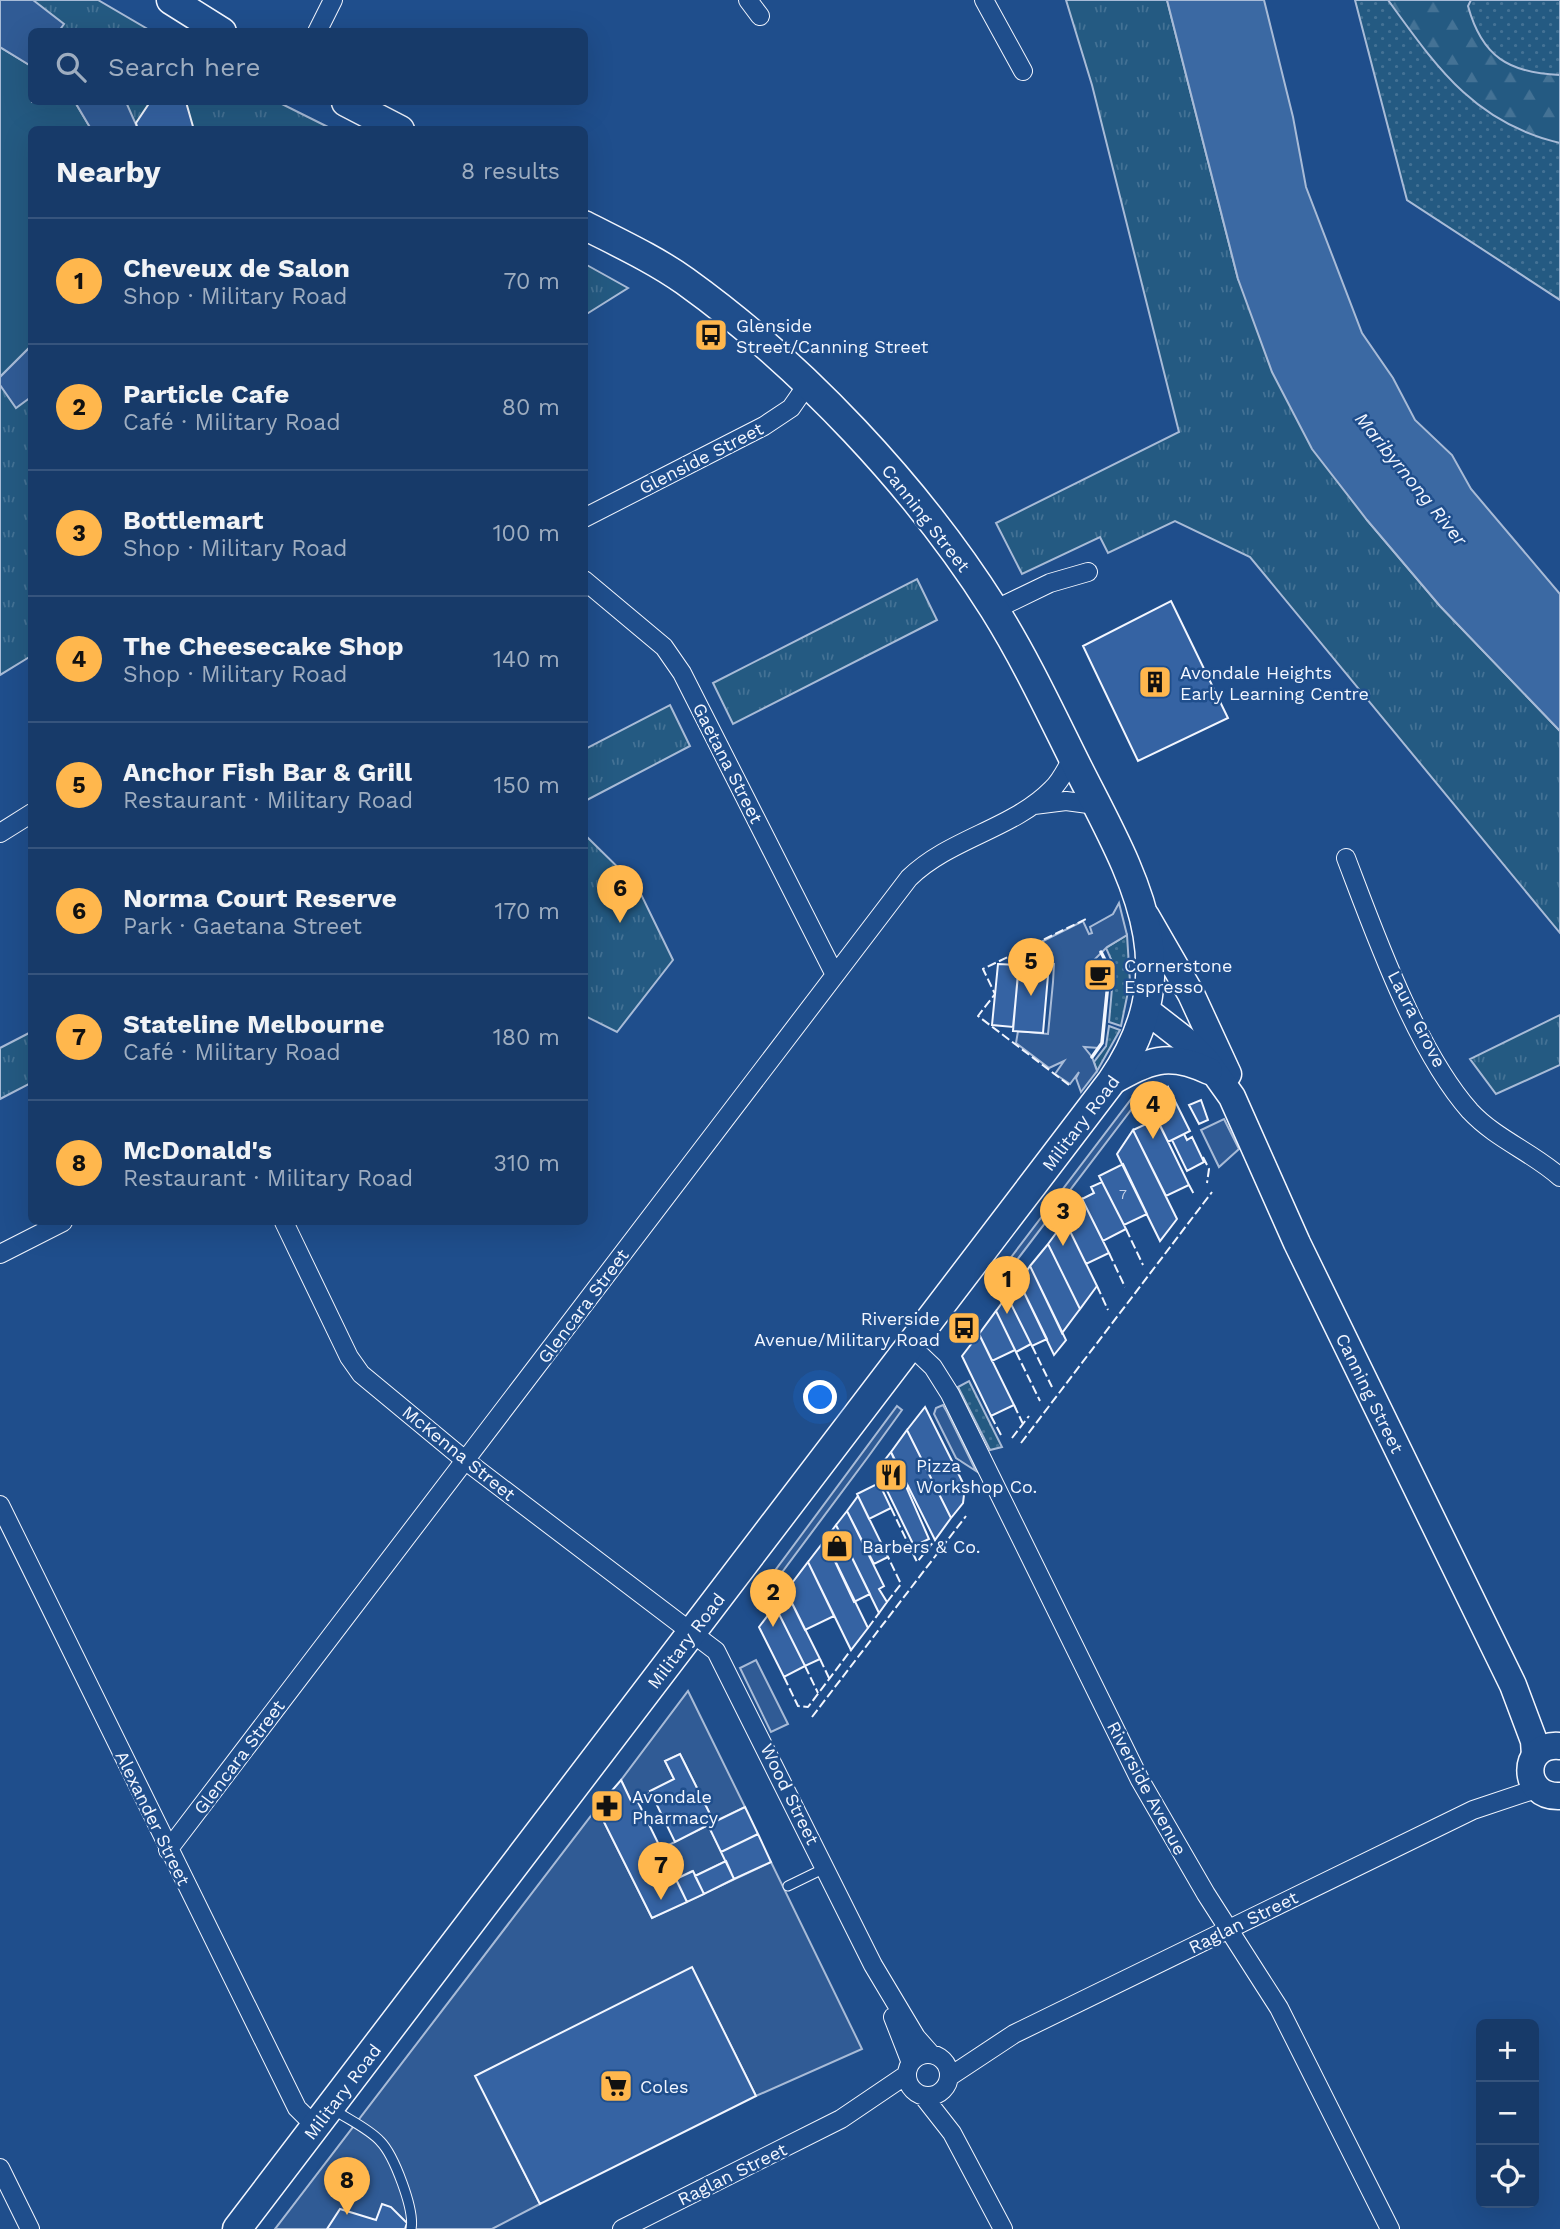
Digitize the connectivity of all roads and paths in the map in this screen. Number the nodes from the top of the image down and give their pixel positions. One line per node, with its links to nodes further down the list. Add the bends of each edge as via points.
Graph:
1 (171, 0): 6 (main road)
2 (333, 0): 7 (street)
3 (748, 0): 5 (street)
4 (984, 0): 8 (street)
5 (760, 16)
6 (216, 28)
7 (319, 28)
8 (1023, 71)
9 (352, 105): 10 (main road)
10 (392, 126)
11 (588, 227): 12 (main road, Canning Street, via 683,280)
12 (807, 385): 13 (street, Glenside Street, via 791,408 764,426); 16 (main road, Canning Street, via 858,434 916,501)
13 (588, 516)
14 (1088, 572): 16 (street, via 1050,583)
15 (588, 583): 24 (street, Gaetana Street, via 664,647 682,673)
16 (994, 610): 17 (main road, Canning Street)
17 (1073, 757): 18 (street, Glencara Street, via 1054,788); 19 (main road, Canning Street)
18 (1034, 805): 19 (street, Glencara Street, via 1062,801); 24 (street, Glencara Street, via 925,863)
19 (1096, 805): 23 (main road, Canning Street)
20 (28, 816): 21 (street)
21 (0, 833)
22 (1346, 858): 29 (street, Laura Grove, via 1428,1048 1456,1090 1500,1138 1542,1161)
23 (1145, 913): 25 (main road, Canning Street, via 1150,957); 28 (street, Canning Street, via 1191,994 1228,1076)
24 (835, 975): 34 (street, Glencara Street)
25 (1146, 1010): 26 (street, Canning Street, via 1186,1041); 27 (main road, Military Road, via 1137,1039)
26 (1217, 1075): 27 (street, via 1183,1060 1164,1058); 28 (street, Canning Street)
27 (1111, 1082): 33 (main road, Military Road)
28 (1232, 1097): 37 (street, Canning Street, via 1297,1242 1513,1685)
29 (1560, 1177)
30 (57, 1225): 32 (street)
31 (285, 1225): 34 (street, McKenna Street, via 361,1374)
32 (0, 1254)
33 (910, 1346): 36 (main road, Military Road); 41 (street, Riverside Avenue, via 933,1367 950,1394 1140,1780)
34 (466, 1461): 36 (street, McKenna Street); 38 (street, Glencara Street)
35 (0, 1505): 38 (street, Alexander Street)
36 (694, 1633): 39 (street, Wood Street, via 724,1661); 47 (main road, Military Road)
37 (1549, 1775): 41 (street, Raglan Street)
38 (168, 1850): 47 (street, Alexander Street, via 297,2108)
39 (825, 1868): 40 (lane); 42 (street, Wood Street)
40 (788, 1886)
41 (1228, 1930): 43 (street, Raglan Street); 55 (street, Riverside Avenue, via 1279,2008)
42 (873, 1965): 44 (street, Wood Street, via 916,2037); 45 (street, Wood Street)
43 (1014, 2034): 44 (street, Raglan Street, via 956,2055); 46 (street, Raglan Street)
44 (935, 2055): 45 (street, via 920,2056); 46 (street, via 947,2066)
45 (914, 2082): 46 (street, via 936,2096); 49 (street, Wood Street, via 952,2133); 53 (street, Raglan Street)
46 (948, 2082): 49 (street, Wood Street, via 950,2108)
47 (322, 2117): 51 (main road, Military Road); 52 (lane, via 381,2141 407,2196)
48 (1, 2171): 50 (street)
49 (976, 2176): 54 (street, Wood Street)
50 (30, 2229)
51 (237, 2229)
52 (411, 2229)
53 (622, 2229)
54 (1003, 2229)
55 (1390, 2229)

